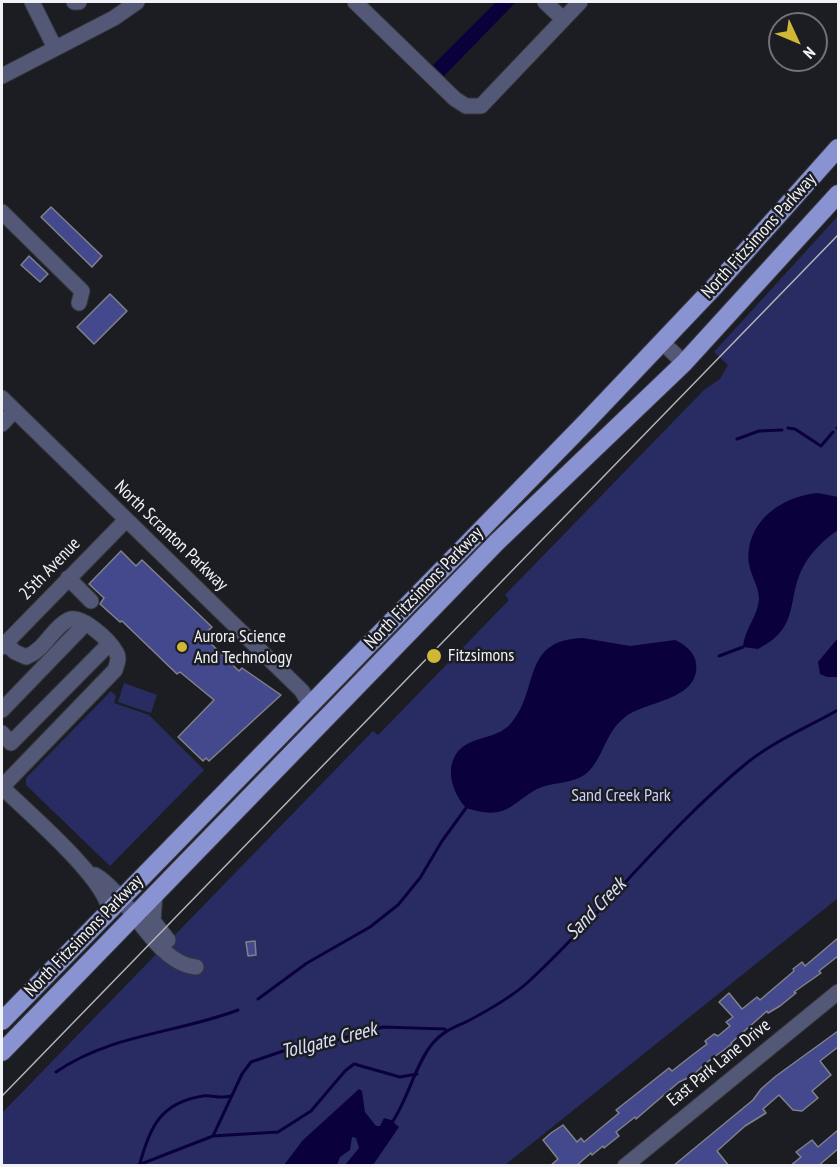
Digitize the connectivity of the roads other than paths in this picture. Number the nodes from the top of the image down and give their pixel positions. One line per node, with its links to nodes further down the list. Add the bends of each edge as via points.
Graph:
1 (32, 2): 9 (street)
2 (74, 2): 3 (street)
3 (79, 2)
4 (137, 2): 9 (street)
5 (355, 2): 8 (street, via 466,106 480,106)
6 (545, 2): 8 (street)
7 (580, 2): 8 (street)
8 (563, 19)
9 (55, 48): 10 (street)
10 (2, 76)
11 (838, 148): 15 (main road, North Fitzsimons Parkway)
12 (838, 194): 16 (main road, North Fitzsimons Parkway)
13 (2, 212): 14 (street, via 82,291)
14 (79, 303)
15 (662, 342): 16 (street); 26 (main road, North Fitzsimons Parkway)
16 (684, 363): 30 (main road, North Fitzsimons Parkway, via 498,542)
17 (2, 398): 18 (street, North Scranton Parkway)
18 (15, 411): 19 (street); 20 (street, North Scranton Parkway)
19 (2, 423)
20 (126, 520): 21 (street, 25th Avenue); 26 (street, North Scranton Parkway, via 302,691)
21 (68, 578): 22 (street); 25 (street, 25th Avenue)
22 (91, 601)
23 (86, 623): 24 (street); 25 (street, via 75,618 68,620 38,652 26,657); 27 (street)
24 (109, 644): 28 (street, via 11,743); 29 (street, via 117,653 115,670)
25 (3, 645)
26 (310, 705): 31 (main road, North Fitzsimons Parkway)
27 (2, 710)
28 (2, 733)
29 (2, 787): 31 (street)
30 (155, 894): 32 (main road, North Fitzsimons Parkway); 32 (street, via 154,925 196,967 177,960)
31 (115, 904): 32 (street); 34 (main road, North Fitzsimons Parkway)
32 (133, 916): 35 (main road, North Fitzsimons Parkway)
33 (838, 992): 36 (street, East Park Lane Drive)
34 (2, 1021)
35 (2, 1052)
36 (625, 1166)

